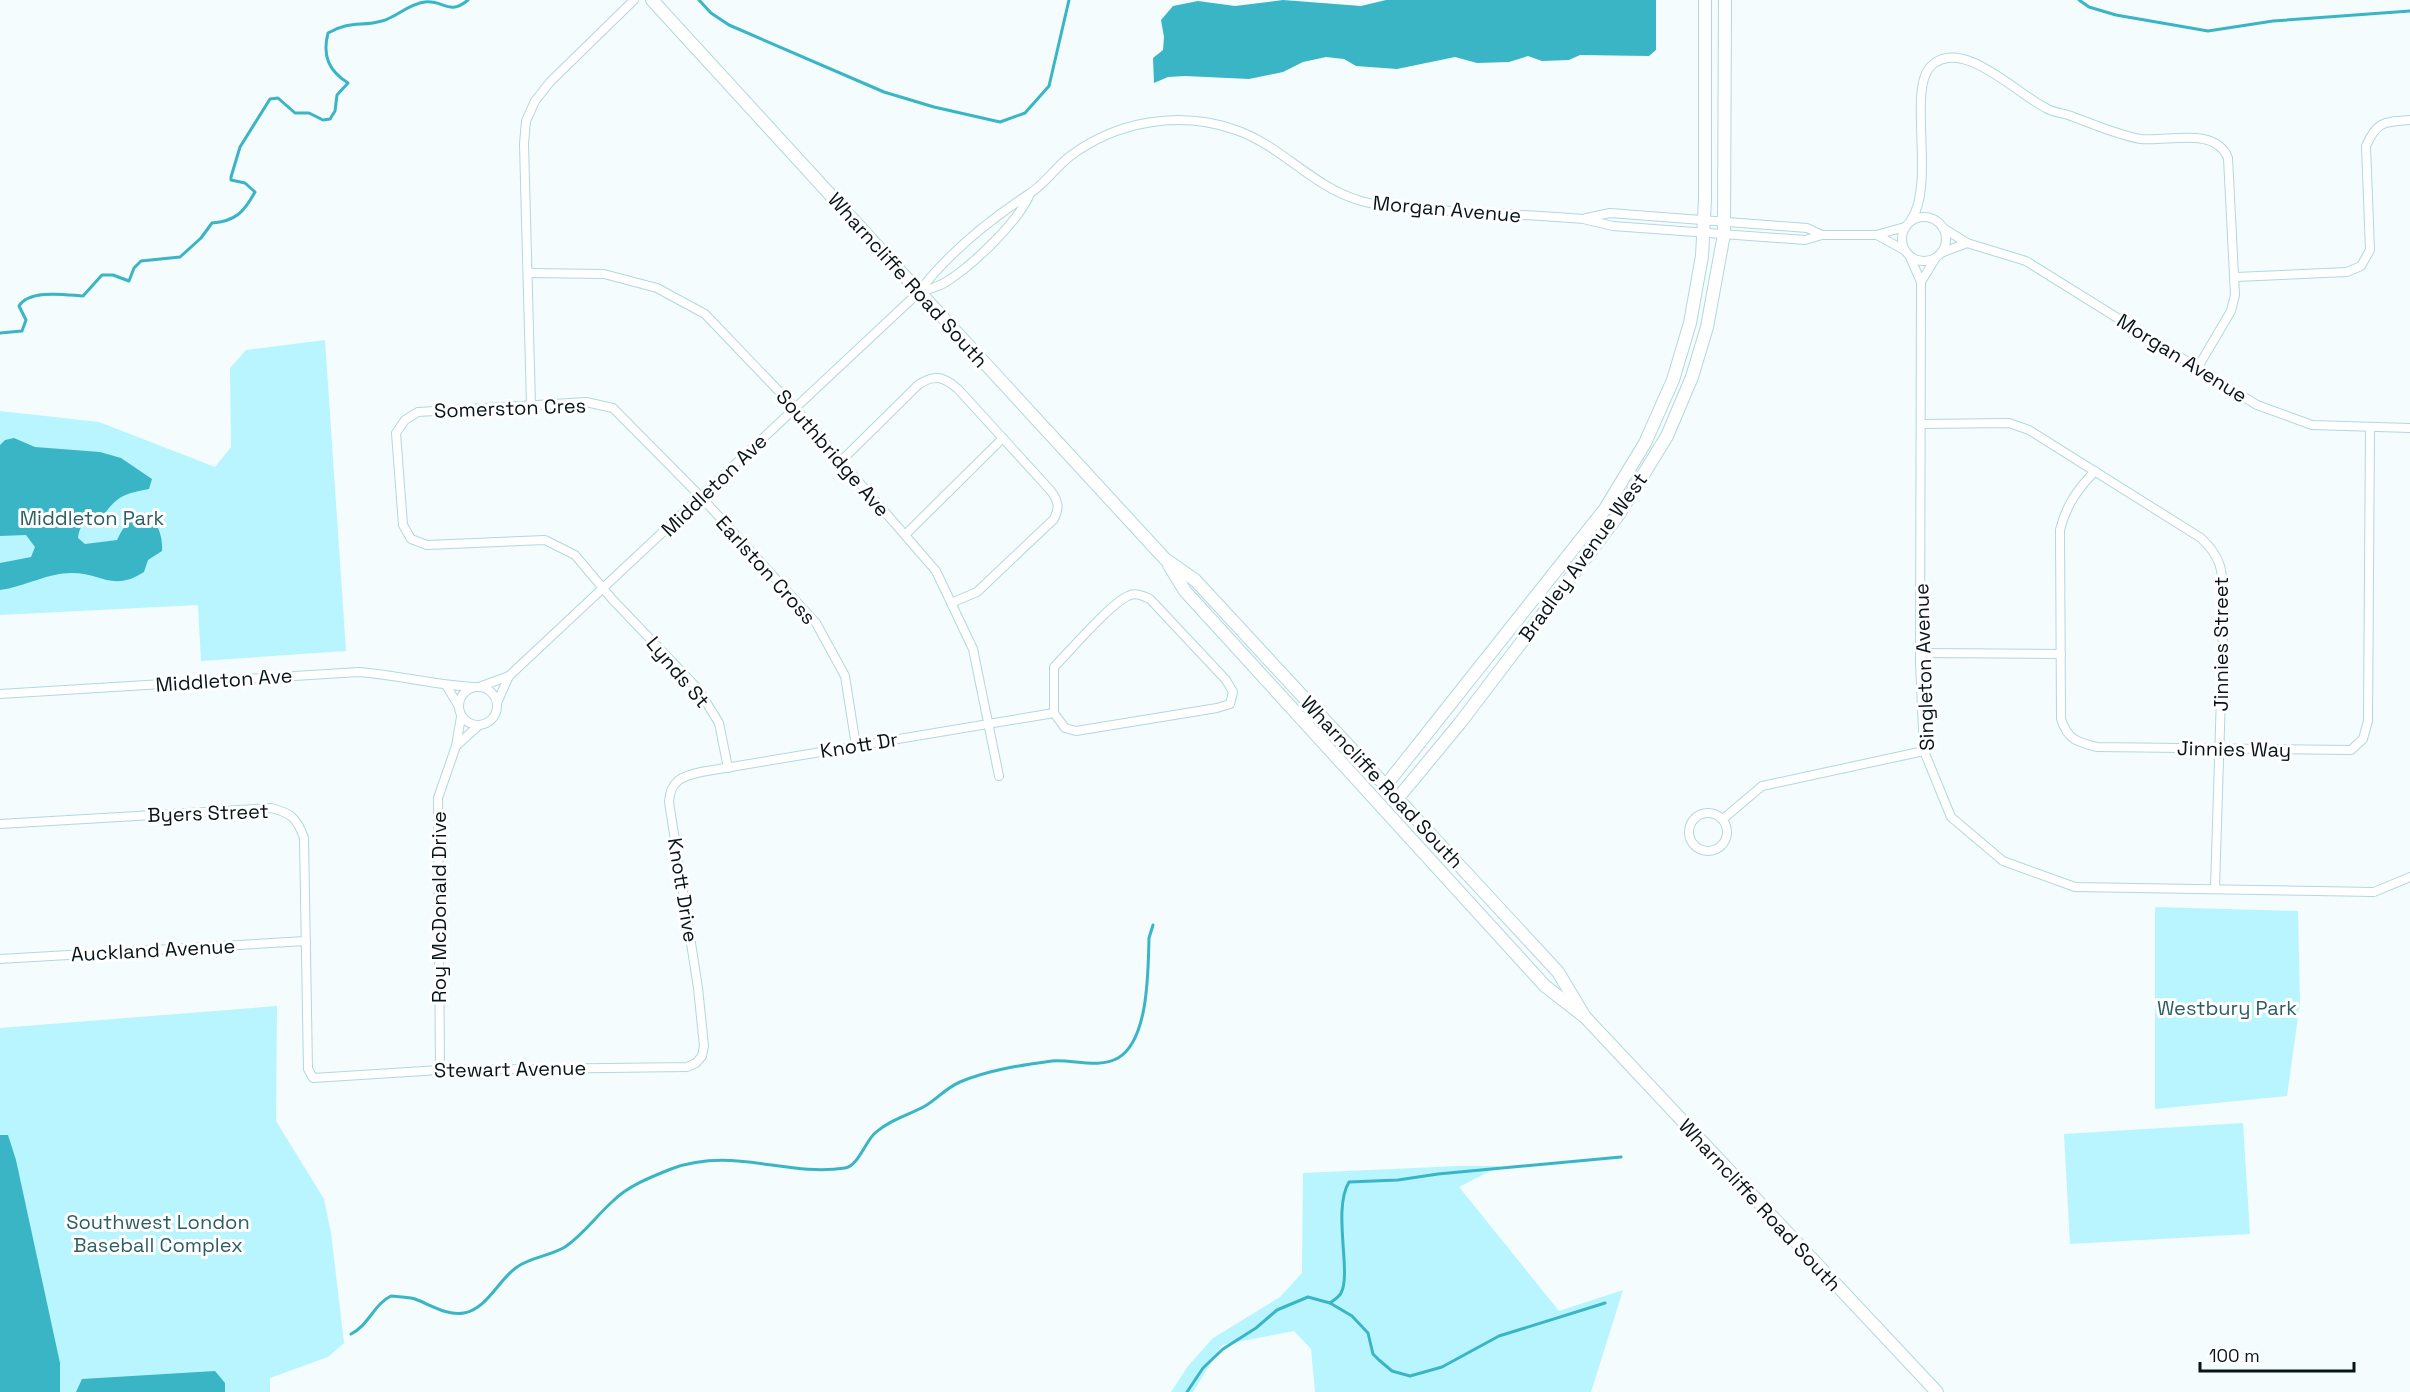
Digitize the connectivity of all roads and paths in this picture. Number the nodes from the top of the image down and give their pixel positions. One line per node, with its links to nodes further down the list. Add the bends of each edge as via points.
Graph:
1 (634, 0): 17 (street, via 550,82 526,121)
2 (652, 0): 20 (main road, Wharncliffe Road South)
3 (1705, 0): 10 (main road, Bradley Avenue West)
4 (1725, 0): 11 (main road, Bradley Avenue West)
5 (2410, 120): 18 (street, via 2385,122 2373,131 2366,146 2370,250 2361,266 2346,272)
6 (1030, 194): 10 (street, Morgan Avenue, via 1070,156 1105,135 1143,123 1184,120 1224,126 1249,135 1323,186 1364,202 1396,208 1583,219 1610,213); 20 (street, Morgan Avenue, via 992,219 934,272); 20 (street, Morgan Avenue, via 1024,210 987,246 945,282)
7 (1921, 201): 8 (street); 9 (street); 18 (street, via 1922,85 1930,66 1947,58 1964,58 2046,109 2140,138 2204,139 2225,149)
8 (1934, 219): 9 (street, via 1925,216); 12 (street)
9 (1908, 224): 13 (street, Morgan Avenue); 15 (street, via 1901,238)
10 (1704, 227): 11 (street, Morgan Avenue); 53 (main road, Bradley Avenue West, via 1690,322 1673,380 1645,443 1605,509)
11 (1724, 228): 13 (street, Morgan Avenue, via 1805,240 1822,235); 54 (main road, Bradley Avenue West, via 1707,327 1692,377 1667,436 1619,514)
12 (1943, 228): 14 (street, Morgan Avenue); 16 (street, via 1946,241)
13 (1876, 235): 15 (street, Morgan Avenue)
14 (1967, 243): 16 (street); 21 (street, Morgan Avenue, via 2026,261)
15 (1907, 253): 16 (street, via 1926,261); 19 (street, Singleton Avenue)
16 (1939, 255): 19 (street)
17 (528, 273): 22 (street); 23 (street, Southbridge Ave, via 604,274 657,288 705,314)
18 (2236, 277): 21 (street, via 2232,312)
19 (1921, 282): 24 (street, Singleton Avenue)
20 (918, 293): 23 (street, Middleton Ave); 32 (main road, Wharncliffe Road South)
21 (2198, 368): 25 (street, Morgan Avenue, via 2257,405 2285,416 2312,425)
22 (531, 405): 30 (street, Somerston Cres, via 586,402 613,408); 33 (street, Somerston Cres, via 418,412 405,420 396,433 403,525 411,539 427,545 545,540 575,555)
23 (794, 407): 28 (street, Southbridge Ave); 30 (street, Middleton Ave)
24 (1922, 424): 29 (street, Jinnies Street, via 2009,423 2029,430); 35 (street, Singleton Avenue)
25 (2370, 427): 26 (street, Morgan Avenue); 49 (street, Jinnies Way, via 2368,721 2363,739 2351,750)
26 (2410, 428)
27 (1003, 438): 28 (street, via 948,381 930,377 918,384); 31 (street); 34 (street, via 1051,491 1058,509 1054,519 977,592)
28 (841, 461): 31 (street, Southbridge Ave)
29 (2095, 471): 36 (street, Jinnies Way, via 2076,492 2060,530); 49 (street, Jinnies Street, via 2201,538 2221,564 2224,600)
30 (702, 498): 33 (street, Middleton Ave); 48 (street, Earlston Cross, via 816,623 845,676)
31 (905, 536): 34 (street, Southbridge Ave, via 936,571)
32 (1166, 559): 53 (main road, Wharncliffe Road South, via 1195,580); 61 (main road, Wharncliffe Road South, via 1185,591 1379,806 1545,986)
33 (604, 590): 37 (street, Middleton Ave); 51 (street, Lynds St, via 698,689 718,723)
34 (951, 603): 45 (street, Southbridge Ave, via 973,649)
35 (1920, 653): 36 (street); 50 (street, Singleton Avenue)
36 (2061, 654): 49 (street, Jinnies Way, via 2061,719 2073,741 2097,747)
37 (509, 676): 39 (street); 41 (street)
38 (446, 685): 39 (street, Middleton Ave); 40 (street, Middleton Ave, via 359,672); 42 (street)
39 (476, 687): 41 (street, via 494,695); 42 (street, via 463,693)
40 (0, 694)
41 (497, 703): 46 (street, via 490,721)
42 (458, 705): 44 (street)
43 (1054, 713): 43 (street, via 1065,728 1076,731 1217,708 1230,704 1233,692 1150,599 1138,594 1113,607 1053,667); 45 (street, Knott Dr)
44 (461, 717): 46 (street); 47 (street, Roy McDonald Drive)
45 (990, 724): 48 (street, Knott Dr); 52 (street, Southbridge Ave)
46 (478, 726): 47 (street)
47 (456, 746): 63 (street, Roy McDonald Drive, via 438,798)
48 (856, 746): 51 (street, Knott Dr)
49 (2220, 748): 58 (street, Jinnies Street)
50 (1924, 751): 55 (street, via 1762,786); 58 (street, Singleton Avenue, via 1951,816 2003,861 2075,887)
51 (728, 768): 62 (street, Knott Drive, via 682,776 669,792 699,997)
52 (999, 776)
53 (1386, 785): 54 (main road, Wharncliffe Road South)
54 (1398, 798): 61 (main road, Wharncliffe Road South, via 1558,972)
55 (1724, 819): 55 (street, via 1710,812 1696,816 1688,830 1693,844 1706,851 1720,847 1728,834)
56 (0, 824): 59 (street, Byers Street, via 271,808 289,812 298,821 304,838)
57 (2410, 877): 58 (street, Singleton Avenue, via 2374,892)
58 (2215, 888)
59 (306, 941): 60 (street, Auckland Avenue); 64 (street, Byers Street, via 308,1069)
60 (0, 959)
61 (1585, 1017): 65 (main road, Wharncliffe Road South)
62 (702, 1056): 63 (street, Stewart Avenue, via 687,1067)
63 (440, 1070): 64 (street, Stewart Avenue)
64 (313, 1077)
65 (1937, 1392)

